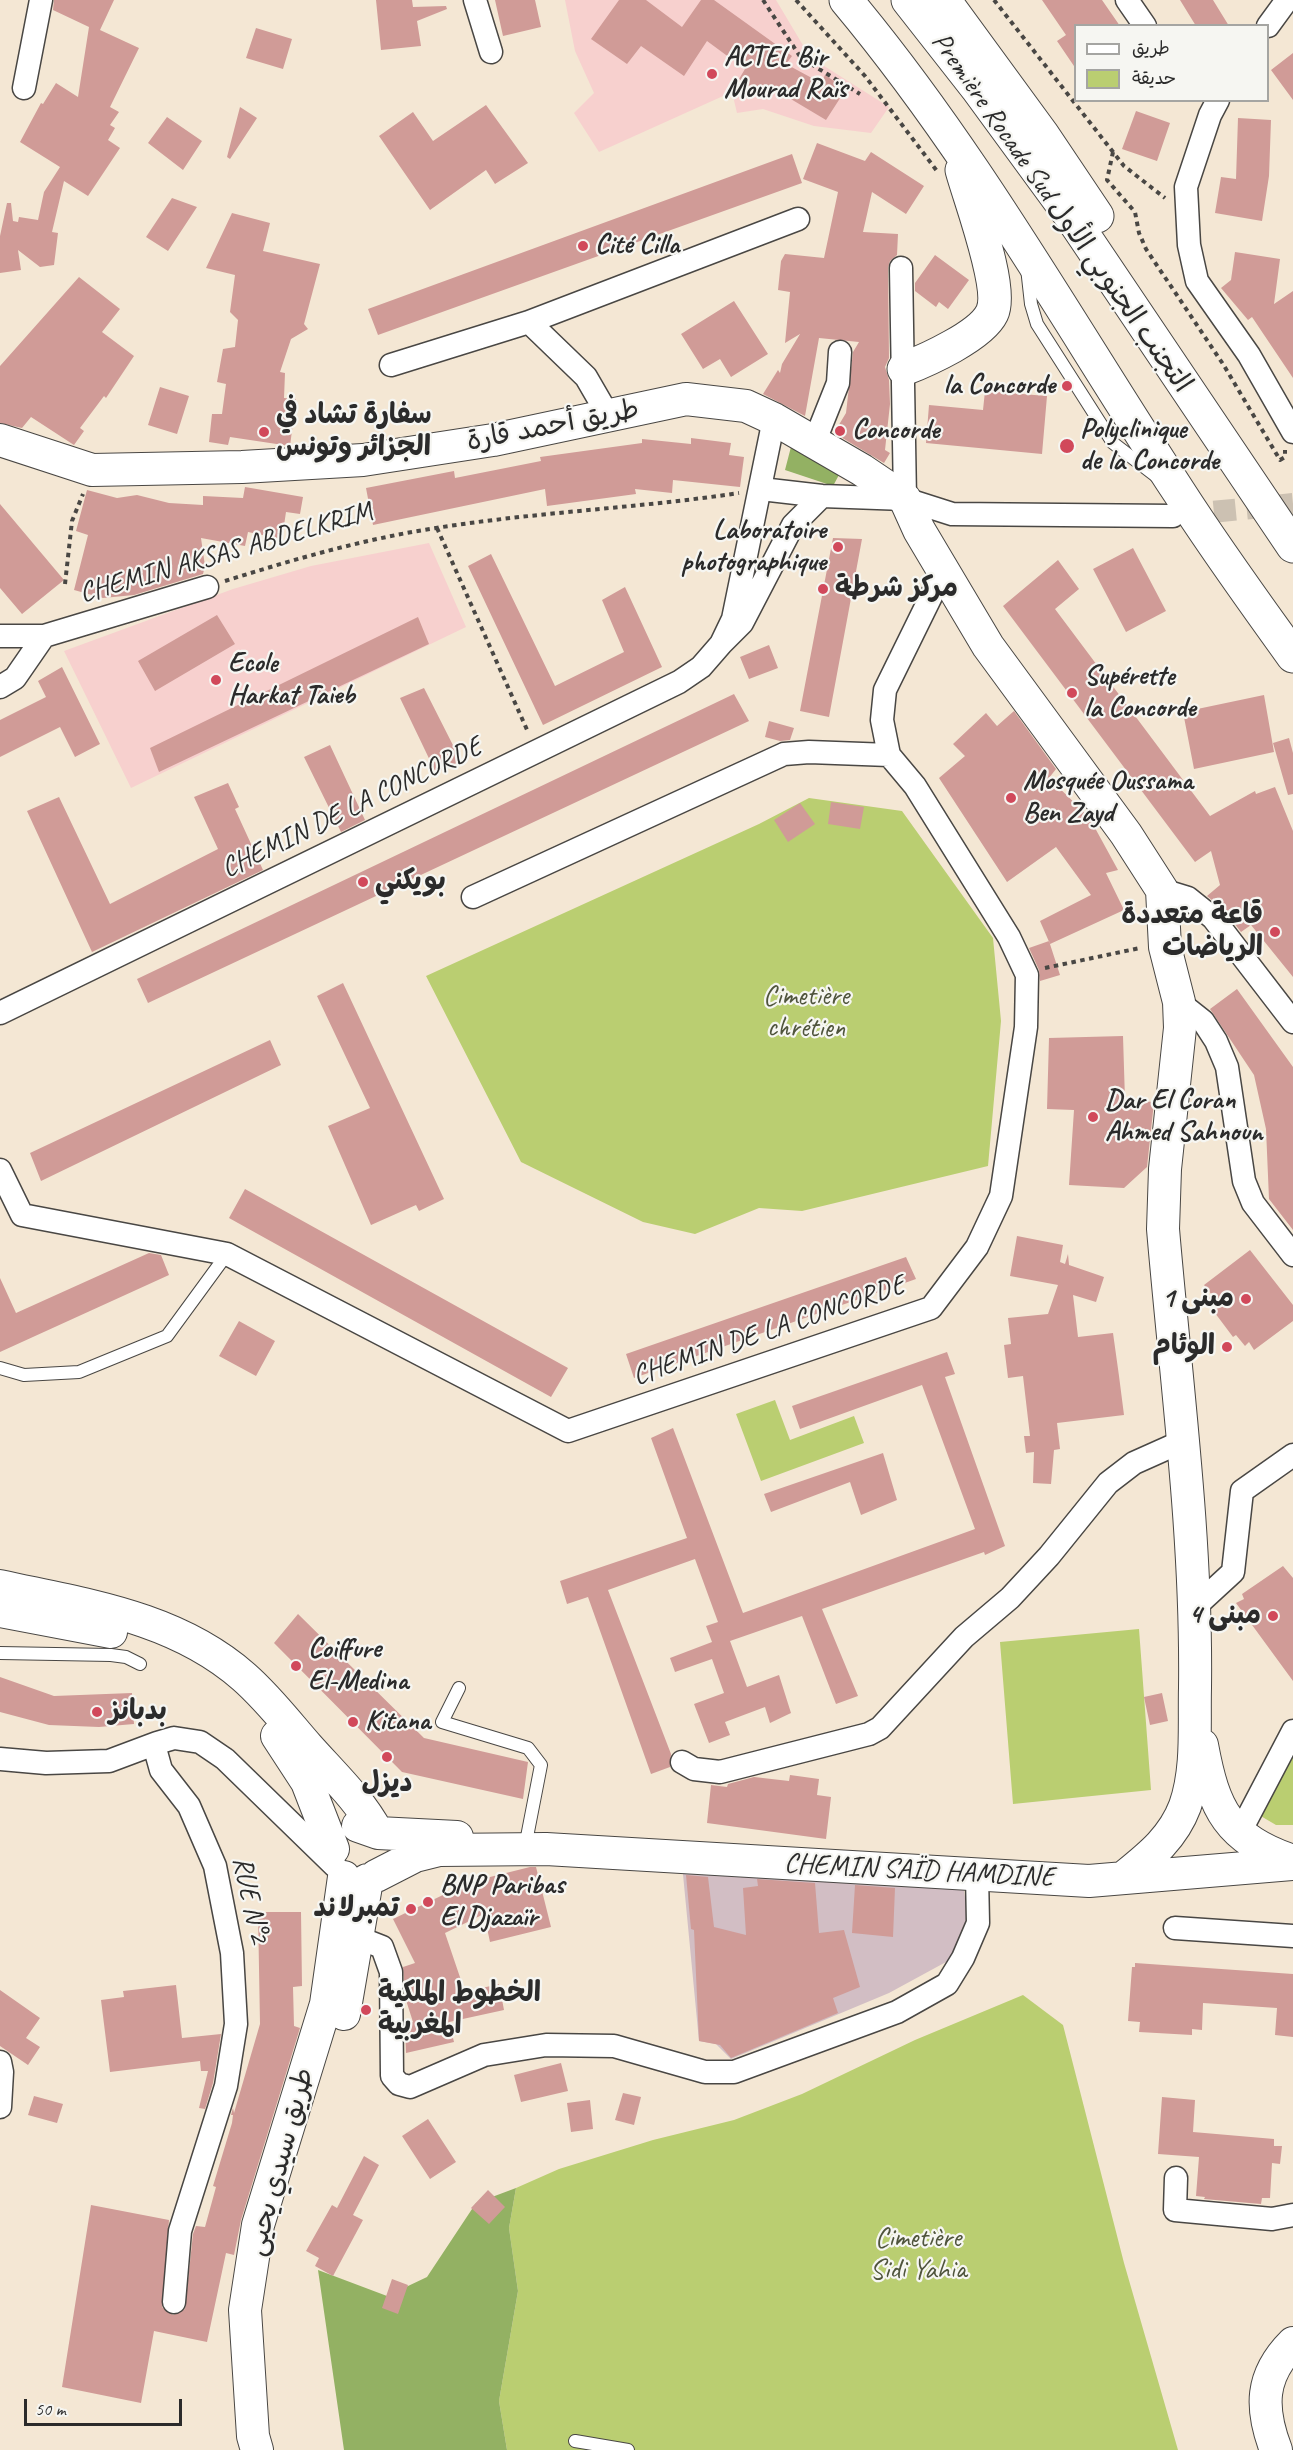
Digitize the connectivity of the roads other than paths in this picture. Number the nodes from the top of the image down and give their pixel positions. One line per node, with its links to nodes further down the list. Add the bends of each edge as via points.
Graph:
1 (41, 0): 13 (street)
2 (475, 0): 11 (street)
3 (832, 0): 12 (highway)
4 (846, 0): 12 (highway, Première Rocade Sud التجنب الجنوبي الأول)
5 (908, 0): 27 (highway, Première Rocade Sud التجنب الجنوبي الأول, via 1070,215)
6 (944, 0): 27 (highway, via 1119,248 1180,346)
7 (1127, 0): 9 (street)
8 (1287, 0): 10 (street)
9 (1144, 24)
10 (1269, 25)
11 (491, 52)
12 (898, 62): 15 (highway, Première Rocade Sud التجنب الجنوبي الأول)
13 (24, 88)
14 (1209, 105): 24 (street, via 1186,187 1189,244 1197,281 1249,355)
15 (952, 137): 21 (highway, via 990,265 996,300 991,315 977,328 940,355); 31 (highway, Première Rocade Sud التجنب الجنوبي الأول, via 1026,249)
16 (798, 219): 18 (street)
17 (902, 268): 21 (street)
18 (530, 322): 20 (street); 22 (street, via 586,377)
19 (840, 352): 26 (street, via 838,383)
20 (391, 365)
21 (904, 369): 30 (street)
22 (608, 415): 23 (main road, طريق أحمد قارة, via 686,399 746,406); 25 (main road, طريق أحمد قارة, via 492,440 363,460 242,467 92,470)
23 (774, 419): 26 (main road, طريق أحمد قارة); 28 (street)
24 (1290, 438)
25 (0, 440)
26 (814, 443): 30 (main road, طريق أحمد قارة)
27 (1253, 488): 32 (highway, Première Rocade Sud التجنب الجنوبي الأول)
28 (761, 489): 29 (street); 37 (street, via 733,619)
29 (822, 496): 30 (street); 37 (street, via 793,525 742,623)
30 (905, 499): 31 (street, via 952,514); 33 (main road)
31 (1176, 504): 38 (highway, Première Rocade Sud التجنب الجنوبي الأول)
32 (1293, 546)
33 (943, 572): 40 (street, CHEMIN DE LA CONCORDE, via 885,690 882,720); 41 (main road, via 988,646 1126,834)
34 (207, 587): 36 (street, CHEMIN AKSAS ABDELKRIM)
35 (0, 636): 36 (street, CHEMIN AKSAS ABDELKRIM)
36 (44, 636): 39 (street, via 15,678)
37 (721, 644): 44 (street, CHEMIN DE LA CONCORDE, via 701,667 679,682)
38 (1293, 656)
39 (0, 687)
40 (889, 755): 42 (street, via 784,754); 47 (street, CHEMIN DE LA CONCORDE, via 915,786 1009,937 1027,975 1026,1027 1001,1196 977,1247 931,1308 568,1431)
41 (1162, 890): 43 (main road, via 1165,946); 45 (street, via 1188,898 1213,918)
42 (473, 897)
43 (1179, 1002): 48 (street, via 1203,1021 1216,1041 1227,1067 1244,1181 1253,1203); 50 (main road, via 1163,1229)
44 (0, 1012)
45 (1293, 1022)
46 (0, 1170): 47 (street, CHEMIN DE LA CONCORDE, via 22,1215)
47 (227, 1254): 49 (lane, via 167,1336 80,1372 24,1375)
48 (1293, 1255)
49 (0, 1368)
50 (1181, 1442): 53 (main road); 62 (street, via 1134,1462 1108,1484 1010,1598 964,1637 880,1728 720,1772 694,1769)
51 (1293, 1455): 53 (street, via 1242,1491 1233,1572)
52 (0, 1586): 65 (main road, via 162,1626 218,1657 267,1698 360,1805)
53 (1196, 1605): 58 (main road)
54 (0, 1611): 70 (main road, via 120,1633 164,1648 232,1689 285,1746)
55 (0, 1653): 56 (lane, via 111,1655)
56 (140, 1664)
57 (459, 1689): 67 (lane, via 442,1722 528,1748 541,1765)
58 (1195, 1709): 63 (main road, via 1193,1766); 64 (main road, via 1208,1780)
59 (1293, 1731): 66 (street)
60 (158, 1743): 61 (street, via 109,1761 46,1763); 70 (street, via 174,1738 200,1742 225,1759); 81 (street, RUE N°2, via 161,1770 189,1806 215,1866 232,1953 236,2024 226,2086 180,2231)
61 (0, 1759)
62 (682, 1762)
63 (1185, 1805): 71 (main road, via 1187,1834); 73 (main road, via 1165,1842)
64 (1219, 1806): 66 (main road); 71 (main road, via 1220,1833)
65 (377, 1832): 67 (main road); 70 (main road, via 386,1845 383,1869); 70 (main road, via 352,1827 337,1838)
66 (1239, 1834): 69 (main road)
67 (536, 1845): 68 (main road); 72 (main road, CHEMIN SAÏD HAMDINE)
68 (439, 1850): 70 (main road); 76 (main road, via 404,1871 382,1892)
69 (1293, 1862): 71 (main road, CHEMIN SAÏD HAMDINE)
70 (351, 1869): 76 (main road, طريق سيدي يحيى); 84 (main road, طريق سيدي يحيى, via 326,2004 258,2225 245,2310)
71 (1206, 1871): 73 (main road, CHEMIN SAÏD HAMDINE)
72 (977, 1875): 73 (main road, CHEMIN SAÏD HAMDINE, via 1089,1881); 76 (street, via 978,1923 947,1984 897,2012 734,2072 705,2072 614,2046 546,2045 484,2055 410,2087 399,2084 392,2076 391,1972 382,1947)
73 (1124, 1877)
74 (1174, 1928): 75 (street)
75 (1293, 1936)
76 (359, 1938): 85 (main road, طريق سيدي يحيى, via 348,2000 272,2256 263,2380)
77 (0, 2062): 78 (street)
78 (0, 2107)
79 (1176, 2178): 80 (street, via 1175,2210 1272,2219)
80 (1293, 2216)
81 (174, 2302)
82 (1293, 2343): 87 (main road, via 1273,2366 1266,2386 1268,2422)
83 (575, 2441): 86 (lane)
84 (257, 2450)
85 (276, 2450)
86 (628, 2450)
87 (1276, 2450)

